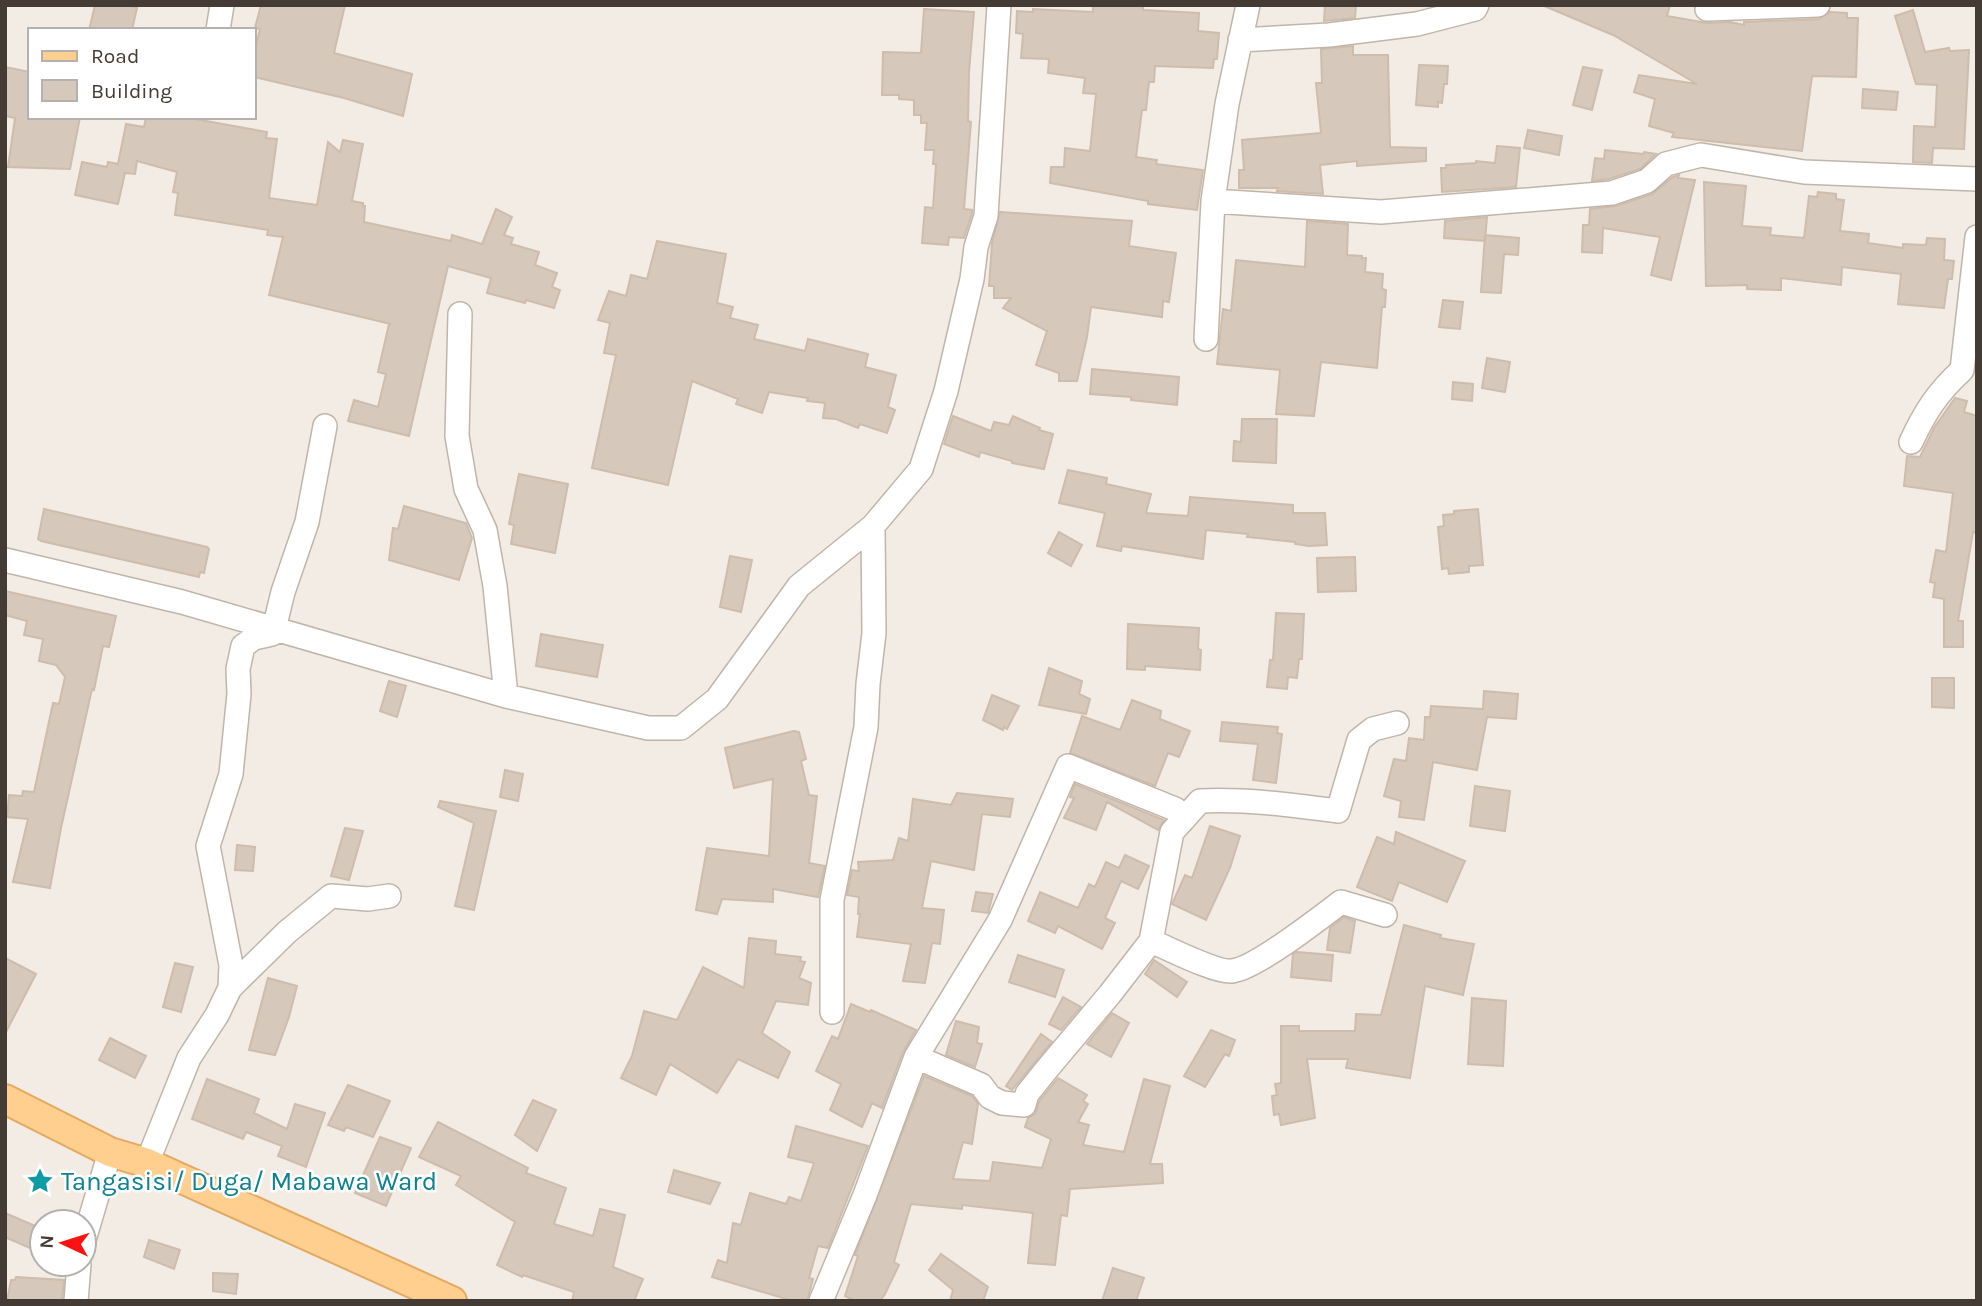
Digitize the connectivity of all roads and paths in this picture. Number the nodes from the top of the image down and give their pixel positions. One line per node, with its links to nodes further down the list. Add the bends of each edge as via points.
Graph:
1 (222, 5): 7 (street)
2 (999, 5): 17 (street, via 986,216 946,391 921,469)
3 (1248, 5): 8 (street)
4 (1477, 5): 8 (street, via 1417,24)
5 (1818, 5): 6 (street)
6 (1707, 9)
7 (218, 28)
8 (1240, 40): 10 (street)
9 (1977, 179): 10 (street, via 1804,172 1701,155 1666,164 1647,180 1612,193 1381,212)
10 (1213, 201): 13 (street)
11 (1977, 237): 14 (street)
12 (460, 314): 20 (street, via 457,436 466,489 485,530)
13 (1206, 340)
14 (1969, 372): 16 (street, via 1942,388)
15 (325, 426): 19 (street, via 307,522)
16 (1911, 442)
17 (873, 526): 20 (street, via 799,586 716,699 681,728 648,728); 27 (street, via 874,633 866,727 832,900)
18 (5, 561): 19 (street, via 182,602)
19 (274, 629): 20 (street); 26 (street, via 243,646 231,774 208,846 230,965)
20 (506, 696)
21 (1397, 723): 22 (street, via 1373,729 1359,740 1338,811 1225,800 1200,801)
22 (1185, 817): 25 (street, via 1172,832); 28 (street, via 1068,766 1000,920)
23 (389, 896): 26 (street, via 331,897)
24 (1385, 915): 25 (street, via 1341,902 1260,959 1232,971)
25 (1151, 941): 28 (street, via 1027,1094 1024,1105 1002,1103 981,1085)
26 (230, 988): 31 (street, via 189,1058)
27 (832, 1012)
28 (916, 1056): 36 (street)
29 (5, 1099): 30 (main road)
30 (110, 1152): 31 (main road); 32 (street)
31 (147, 1163): 35 (main road)
32 (93, 1208)
33 (78, 1278): 34 (street)
34 (76, 1301)
35 (452, 1301)
36 (821, 1301)

